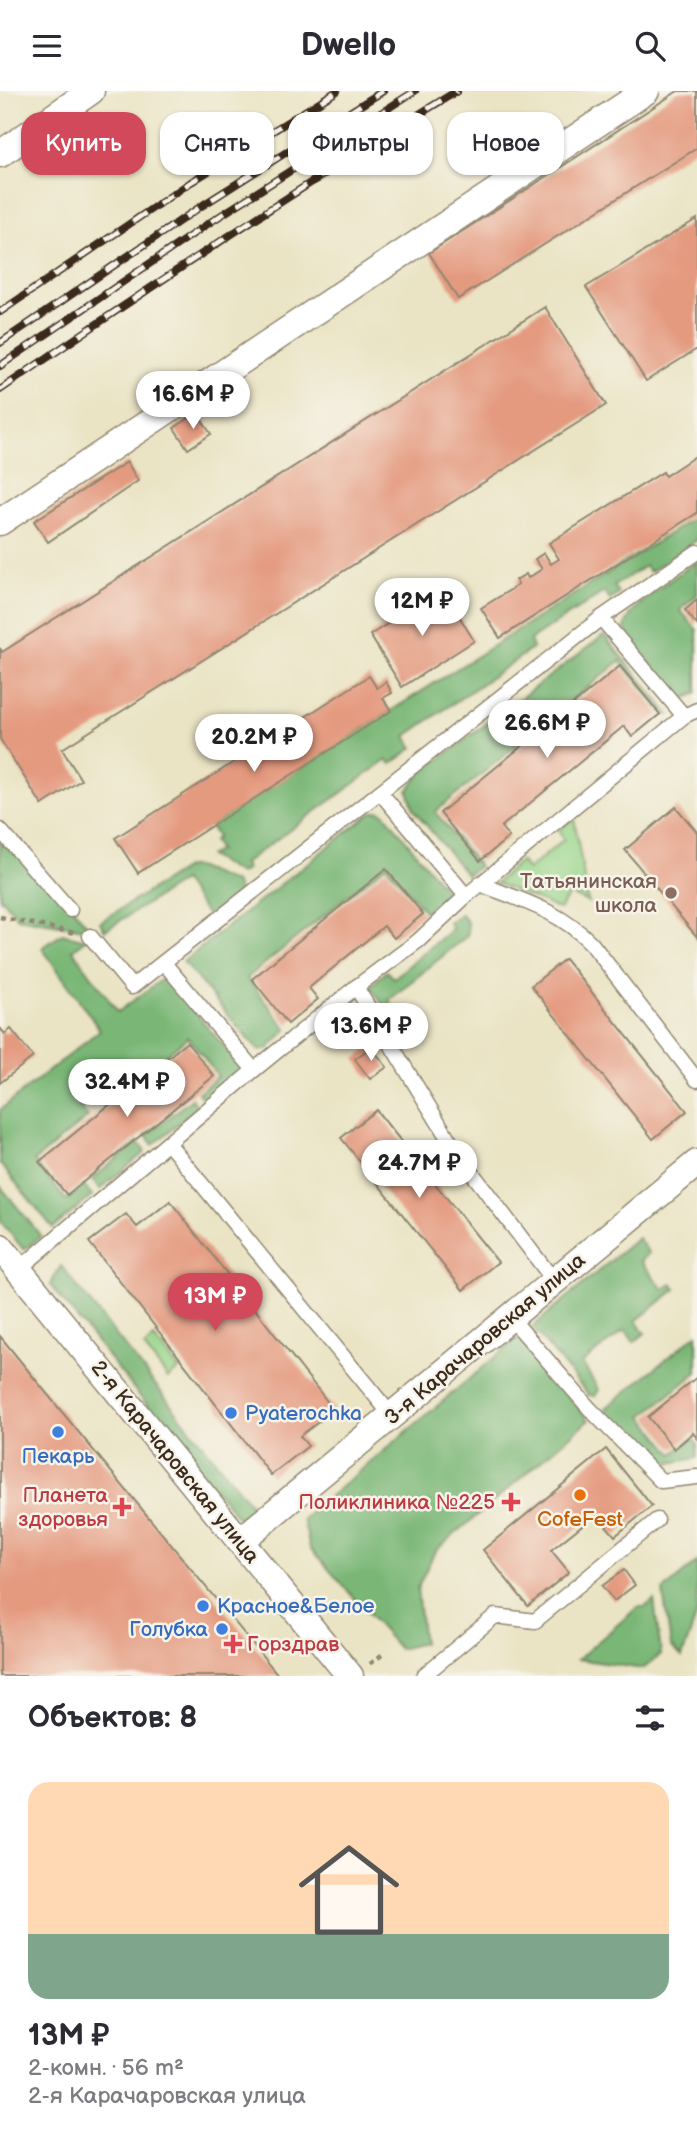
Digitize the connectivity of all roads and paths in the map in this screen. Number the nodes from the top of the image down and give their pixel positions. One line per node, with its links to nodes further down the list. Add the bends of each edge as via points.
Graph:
1 (91, 91): 3 (street)
2 (646, 91): 4 (street)
3 (0, 154)
4 (0, 522)
5 (697, 552): 6 (lane)
6 (601, 618): 7 (lane); 8 (lane)
7 (691, 713): 10 (lane)
8 (380, 792): 11 (lane); 15 (lane)
9 (0, 830): 12 (lane)
10 (480, 884): 11 (lane); 18 (lane, via 555,913 574,926)
11 (466, 896): 16 (lane, via 418,941)
12 (70, 910)
13 (0, 917): 14 (path)
14 (90, 936): 15 (lane, via 132,987)
15 (164, 963): 17 (lane)
16 (356, 987): 17 (lane); 23 (lane, via 457,1153)
17 (254, 1070): 19 (lane)
18 (697, 1080)
19 (168, 1143): 22 (lane); 25 (lane)
20 (697, 1163): 23 (street, 3-я Карачаровская улица)
21 (0, 1247): 22 (street, 2-я Карачаровская улица)
22 (19, 1271): 28 (street, 2-я Карачаровская улица)
23 (554, 1281): 24 (street, 3-я Карачаровская улица)
24 (510, 1318): 25 (street, 3-я Карачаровская улица); 26 (lane, via 661,1481)
25 (392, 1416): 28 (street, 3-я Карачаровская улица)
26 (697, 1477)
27 (657, 1520): 30 (lane, via 535,1621 495,1616)
28 (240, 1541): 29 (street, 2-я Карачаровская улица)
29 (350, 1676)
30 (423, 1676)

